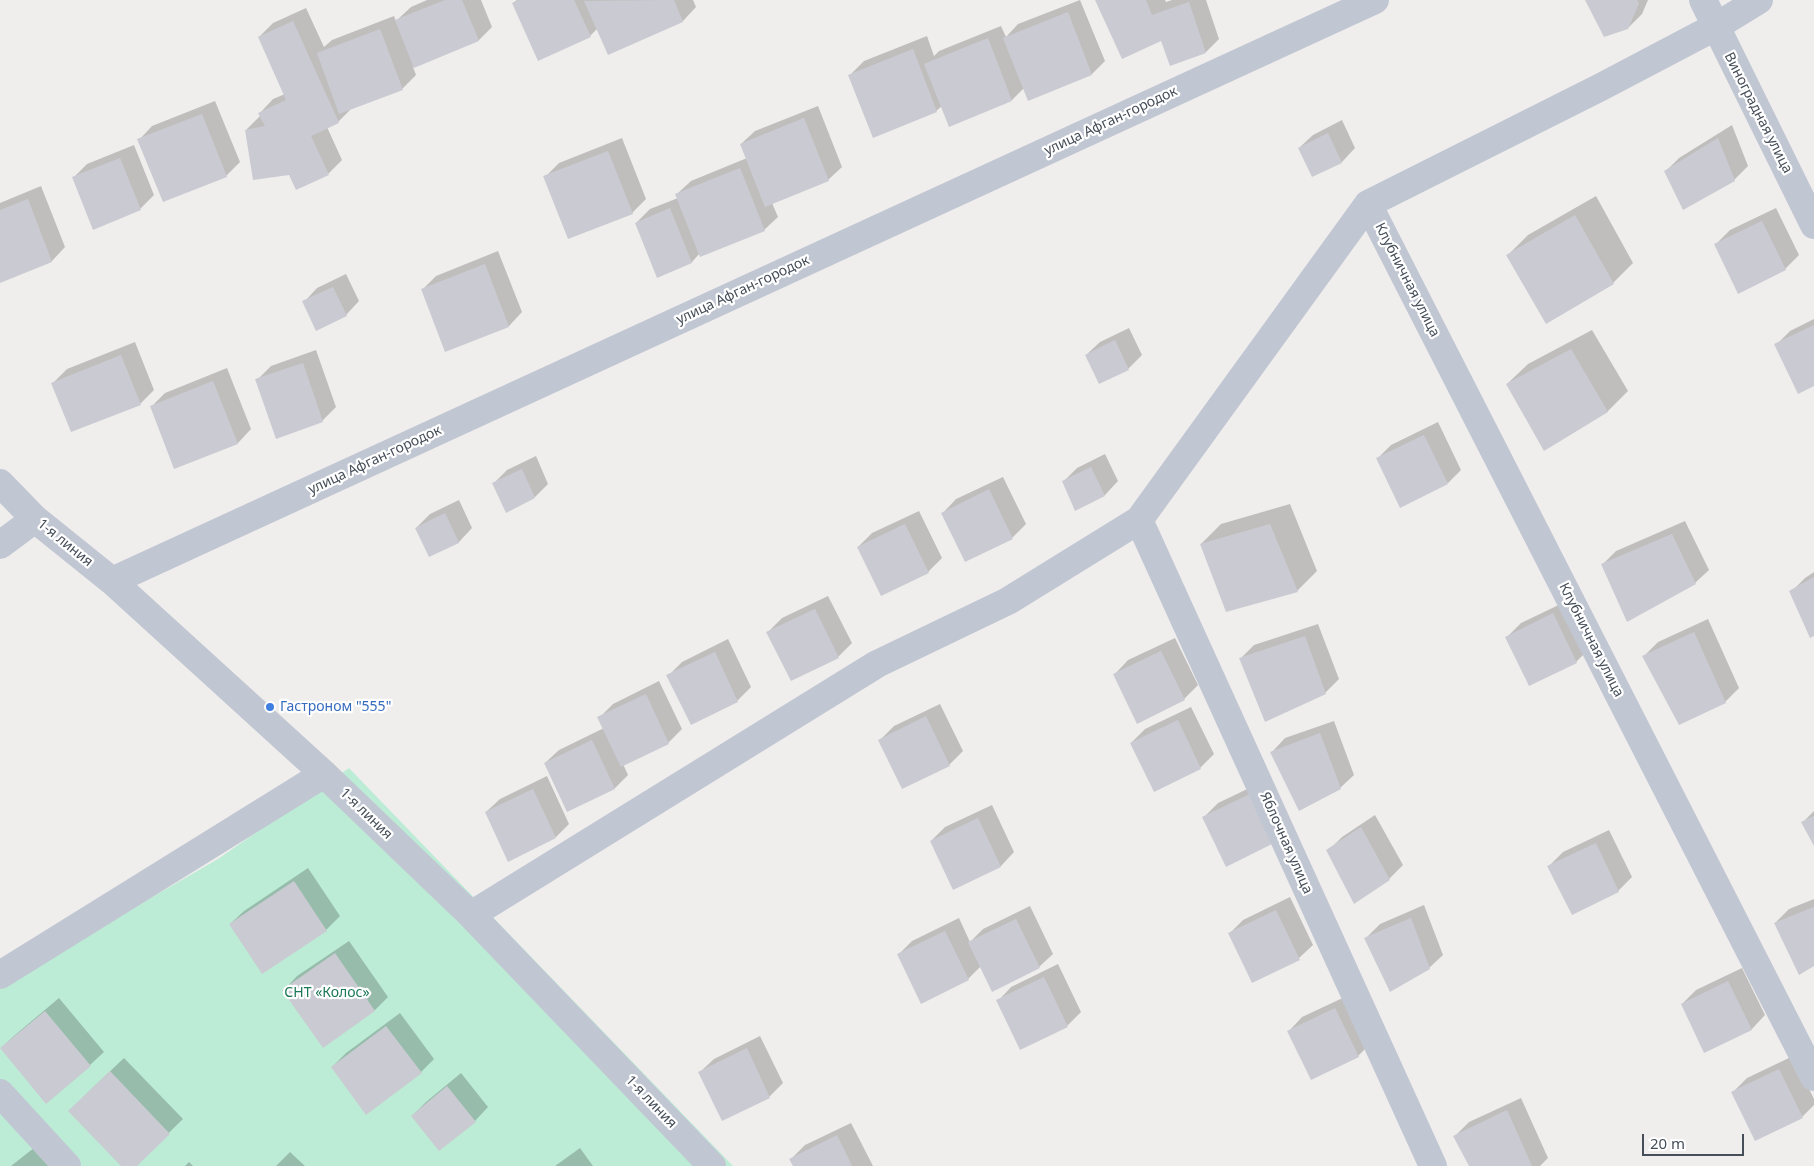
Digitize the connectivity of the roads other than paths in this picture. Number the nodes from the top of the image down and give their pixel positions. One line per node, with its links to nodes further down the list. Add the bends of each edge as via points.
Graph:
1 (1375, 0): 11 (street, улица Афган-городок)
2 (1703, 0): 4 (street, Виноградная улица)
3 (1759, 0): 4 (street)
4 (1715, 27): 5 (street); 6 (street, Виноградная улица)
5 (1368, 204): 9 (street); 15 (street, Клубничная улица)
6 (1814, 225)
7 (0, 483): 8 (street, 1-я линия)
8 (35, 519): 10 (street); 11 (street, 1-я линия)
9 (1139, 520): 13 (street, via 1008,600 877,664); 19 (street, Яблочная улица)
10 (0, 545)
11 (112, 581): 12 (street, 1-я линия)
12 (324, 774): 13 (street, 1-я линия); 14 (street)
13 (471, 915): 18 (street, 1-я линия)
14 (0, 975)
15 (1814, 1077)
16 (0, 1093): 17 (street)
17 (67, 1166)
18 (712, 1166)
19 (1433, 1166)

